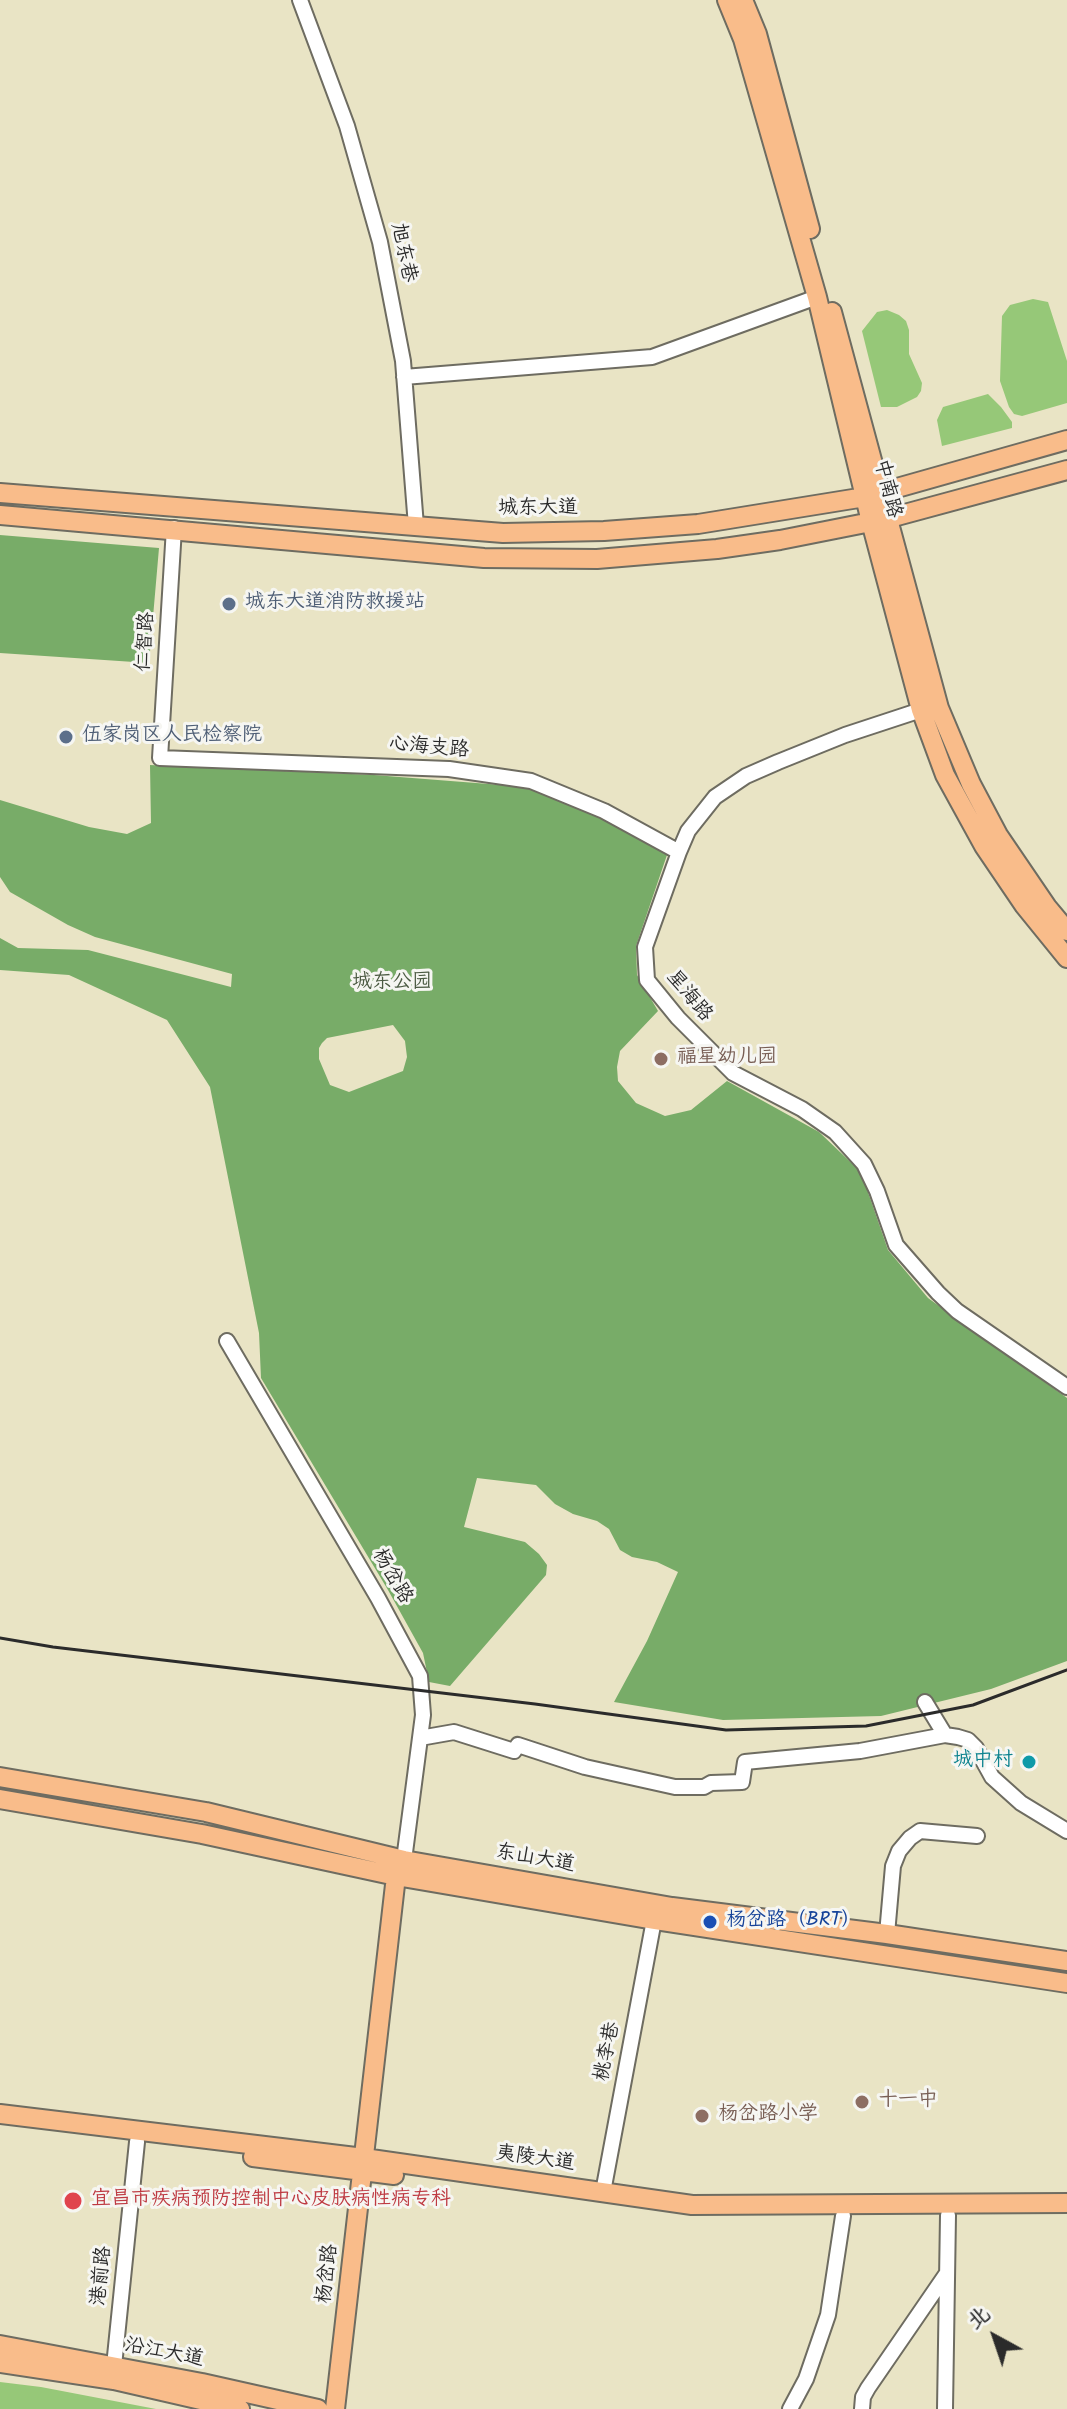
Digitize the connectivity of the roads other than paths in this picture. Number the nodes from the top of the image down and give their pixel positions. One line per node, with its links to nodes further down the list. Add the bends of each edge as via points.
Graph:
1 (300, 0): 5 (street, 旭东巷, via 364,177)
2 (727, 0): 4 (main road, 中南路, via 743,39)
3 (743, 0): 9 (main road, 中南路, via 757,34)
4 (817, 297): 5 (street, via 652,357); 9 (main road, 中南路)
5 (404, 377): 12 (street, 旭东巷)
6 (1067, 440): 9 (main road, 城东大道)
7 (1067, 470): 11 (main road)
8 (0, 493): 12 (main road, 城东大道)
9 (872, 495): 11 (main road, 中南路); 12 (main road, 城东大道, via 698,524 619,530 503,533)
10 (0, 515): 13 (main road)
11 (879, 520): 13 (main road, via 717,549 597,559 484,558); 14 (main road, 中南路); 17 (main road, 中南路, via 952,742 998,835)
12 (416, 526)
13 (174, 528): 15 (street, 仁智路)
14 (921, 710): 16 (street, 星海路, via 746,776 700,813); 18 (main road, 中南路, via 945,775 984,846)
15 (160, 758): 16 (street, 心海支路, via 449,769 531,781 604,811)
16 (679, 852): 20 (street, 星海路, via 645,947 647,980 733,1073 835,1132 864,1164 896,1245 938,1293)
17 (1067, 931)
18 (1067, 958)
19 (227, 1341): 23 (street, 杨岔路, via 420,1676)
20 (1067, 1387)
21 (925, 1702): 22 (street)
22 (945, 1735): 23 (street, via 860,1751 745,1762 742,1782 704,1787 675,1787 454,1732); 26 (street, via 968,1740 992,1777 1021,1803)
23 (420, 1738): 28 (street, 杨岔路)
24 (0, 1777): 28 (main road, 东山大道, via 206,1812)
25 (0, 1799): 28 (main road, 东山大道)
26 (1067, 1831)
27 (977, 1836): 30 (street, via 920,1831 910,1838 893,1866)
28 (402, 1871): 29 (main road, 东山大道); 30 (main road, 东山大道); 36 (main road, 杨岔路)
29 (654, 1920): 32 (main road, 东山大道); 37 (street, 桃李巷)
30 (887, 1934): 31 (main road, 东山大道)
31 (1067, 1961)
32 (1067, 1983)
33 (0, 2114): 36 (main road, 夷陵大道)
34 (0, 2125): 35 (main road, 夷陵大道)
35 (137, 2142): 36 (main road, 夷陵大道); 45 (street, 港前路)
36 (369, 2166): 37 (main road, 夷陵大道); 41 (main road, 夷陵大道, via 692,2217); 48 (main road, 杨岔路); 49 (main road, 杨岔路)
37 (603, 2192): 38 (main road, 夷陵大道, via 692,2205)
38 (1067, 2203)
39 (948, 2215): 40 (main road, 夷陵大道); 41 (main road, 夷陵大道); 42 (street)
40 (1067, 2215)
41 (843, 2216): 50 (street, via 828,2315)
42 (947, 2273): 51 (street, via 868,2388); 52 (street)
43 (0, 2345): 45 (main road, 沿江大道)
44 (0, 2363): 46 (main road, 沿江大道, via 114,2380)
45 (114, 2366): 47 (main road, 沿江大道)
46 (240, 2409)
47 (318, 2409)
48 (335, 2409)
49 (347, 2409)
50 (790, 2409)
51 (862, 2409)
52 (945, 2409)

